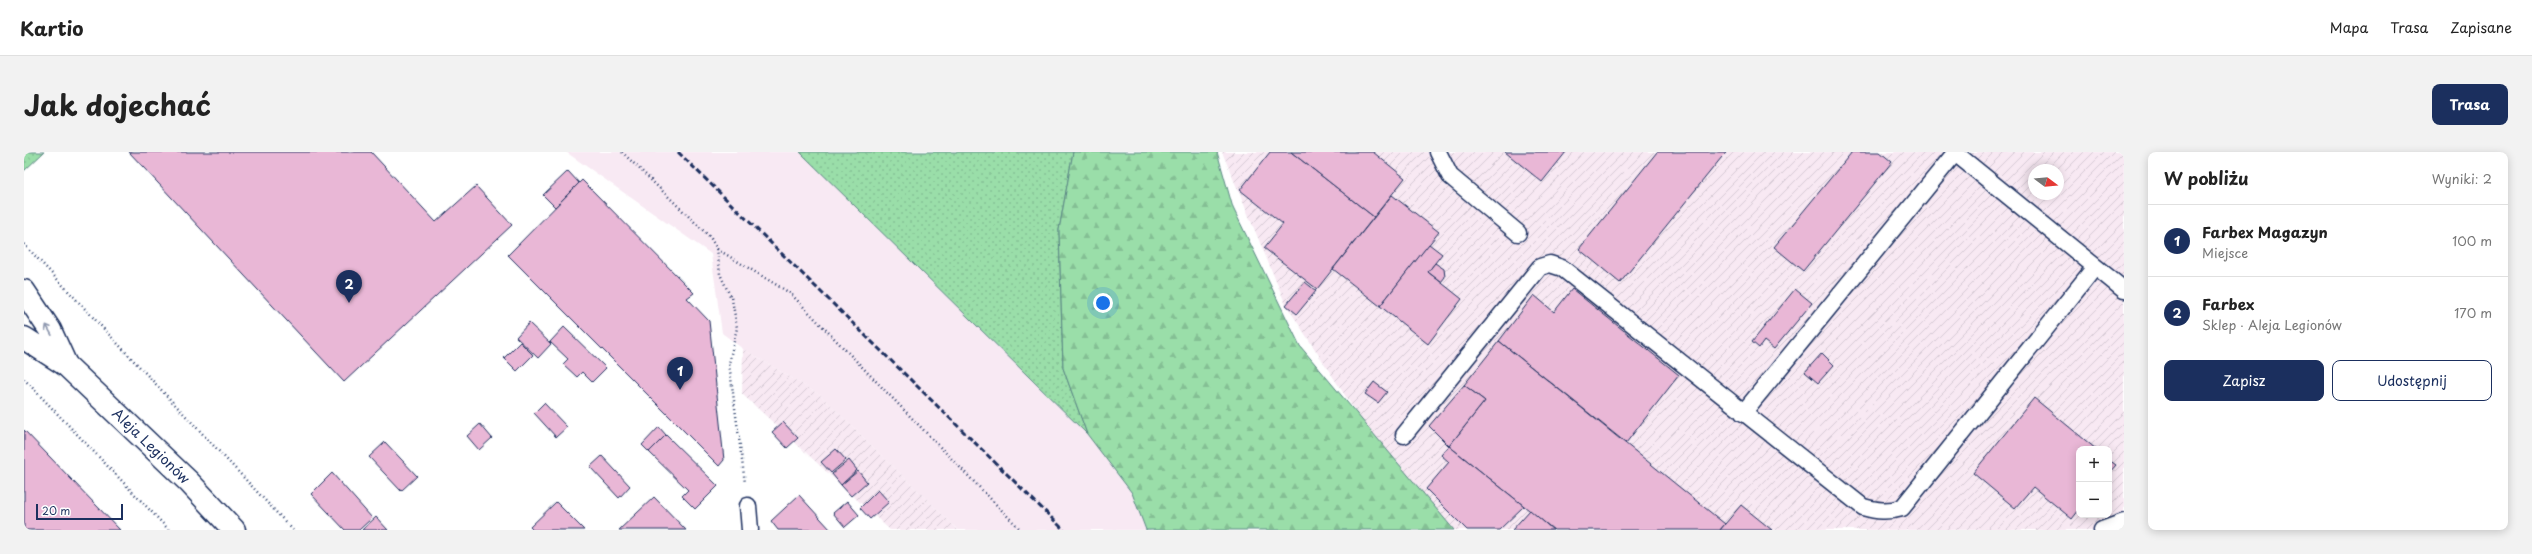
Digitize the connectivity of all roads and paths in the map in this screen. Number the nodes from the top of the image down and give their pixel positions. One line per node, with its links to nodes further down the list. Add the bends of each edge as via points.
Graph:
1 (622, 152): 6 (path, via 710,237)
2 (1438, 152): 4 (lane, via 1450,176)
3 (1954, 152): 7 (lane); 13 (lane)
4 (1518, 233)
5 (24, 244): 19 (path)
6 (717, 250): 15 (path, via 720,274 732,300 737,328 729,363); 21 (path, via 790,293)
7 (2095, 267): 8 (lane); 13 (lane, via 1902,508 1887,511 1863,507)
8 (2124, 290)
9 (24, 291): 11 (main road, Aleja Legionów, one-way to 9, via 50,330)
10 (24, 338): 11 (main road, Aleja Legionów)
11 (66, 365): 18 (main road, Aleja Legionów, via 189,482)
12 (24, 379): 17 (path)
13 (1743, 413): 14 (lane, via 1562,268 1550,264 1540,267)
14 (1404, 435)
15 (748, 506): 20 (lane)
16 (2124, 522): 22 (lane)
17 (169, 530)
18 (234, 530)
19 (293, 530)
20 (750, 530)
21 (1021, 530)
22 (2102, 530)

